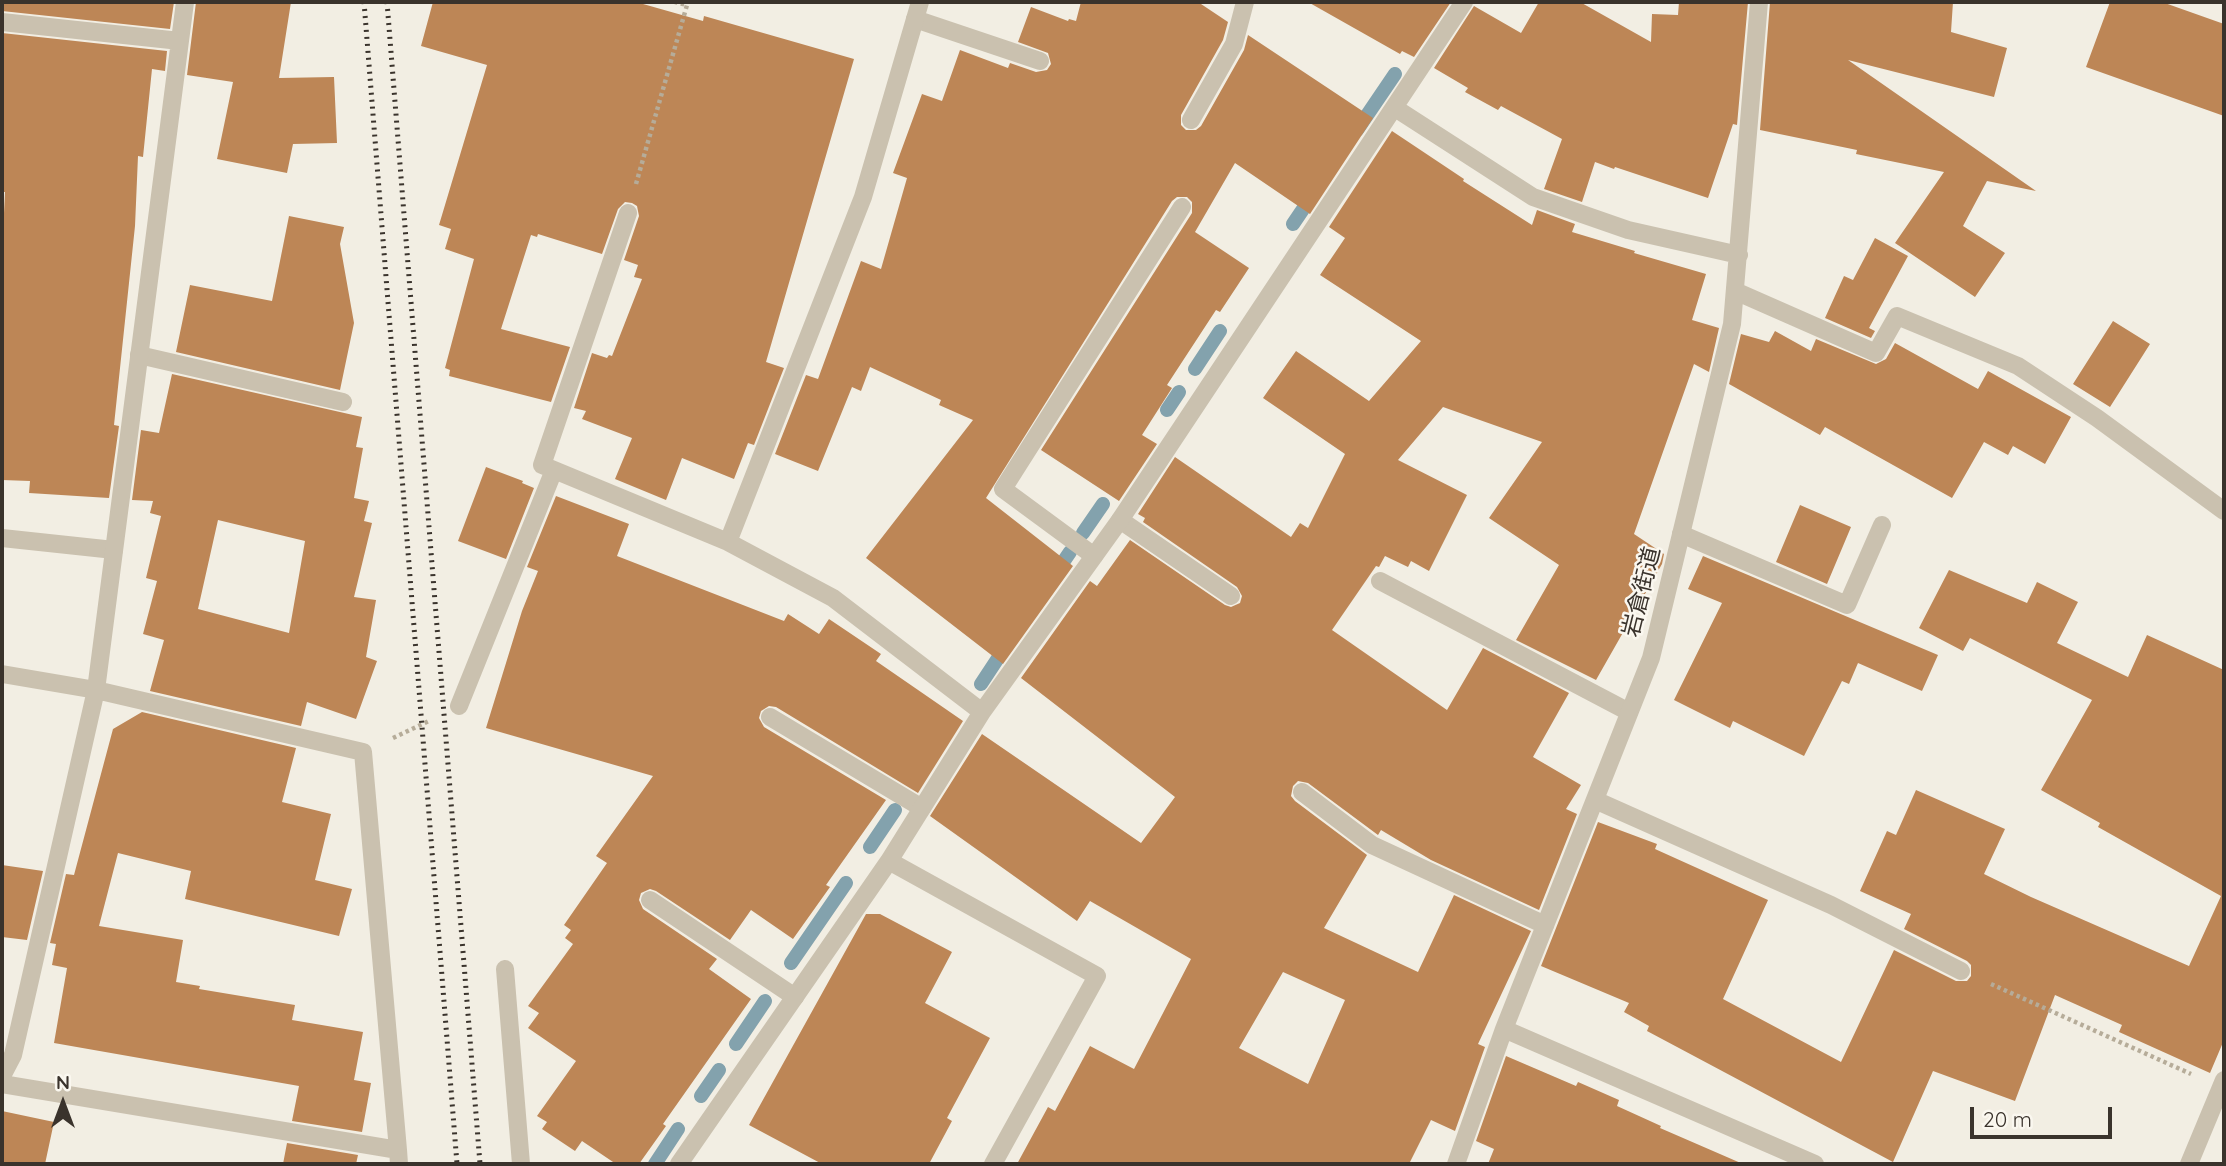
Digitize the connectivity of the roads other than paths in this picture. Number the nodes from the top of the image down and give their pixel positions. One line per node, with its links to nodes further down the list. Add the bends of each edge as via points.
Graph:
1 (185, 2): 7 (street)
2 (1245, 2): 10 (street, via 1234,44)
3 (1464, 2): 9 (street)
4 (1759, 2): 13 (street, 岩倉街道)
5 (918, 10): 8 (street); 23 (street, via 863,197)
6 (2, 22): 7 (street)
7 (180, 41): 15 (street)
8 (1040, 61)
9 (1395, 108): 13 (street, via 1532,197 1629,230); 19 (street)
10 (1191, 120)
11 (1182, 207): 25 (street, via 1003,489)
12 (628, 213): 17 (street, via 542,465)
13 (1739, 255): 14 (street, 岩倉街道)
14 (1735, 291): 18 (street, via 1876,353 1897,316 2018,366); 21 (street, 岩倉街道, via 1732,324)
15 (139, 355): 16 (street); 24 (street)
16 (343, 402)
17 (554, 470): 23 (street); 30 (street)
18 (2224, 511)
19 (1120, 520): 25 (street); 27 (street)
20 (1882, 525): 21 (street, via 1847,605)
21 (1681, 534): 32 (street, 岩倉街道, via 1651,658)
22 (2, 538): 24 (street)
23 (728, 542): 31 (street, via 833,598)
24 (114, 550): 29 (street)
25 (1094, 556): 31 (street)
26 (1380, 581): 32 (street)
27 (1231, 596)
28 (2, 674): 29 (street)
29 (96, 690): 44 (street, via 13,1055); 47 (street, via 363,752)
30 (459, 706)
31 (982, 712): 36 (street)
32 (1629, 712): 35 (street, 岩倉街道)
33 (770, 716): 36 (street)
34 (1302, 792): 39 (street, via 1372,845)
35 (1595, 800): 39 (street, 岩倉街道); 41 (street, via 1831,905)
36 (922, 808): 37 (street)
37 (889, 861): 42 (street); 50 (street, via 1097,976)
38 (650, 900): 42 (street)
39 (1545, 925): 43 (street, 岩倉街道)
40 (505, 969): 48 (street)
41 (1961, 971)
42 (795, 997): 49 (street)
43 (1504, 1029): 51 (street, 岩倉街道); 52 (street)
44 (2, 1076)
45 (2222, 1083): 53 (street)
46 (2, 1084): 47 (street)
47 (399, 1157)
48 (521, 1164)
49 (679, 1164)
50 (993, 1164)
51 (1456, 1164)
52 (1815, 1164)
53 (2189, 1164)

